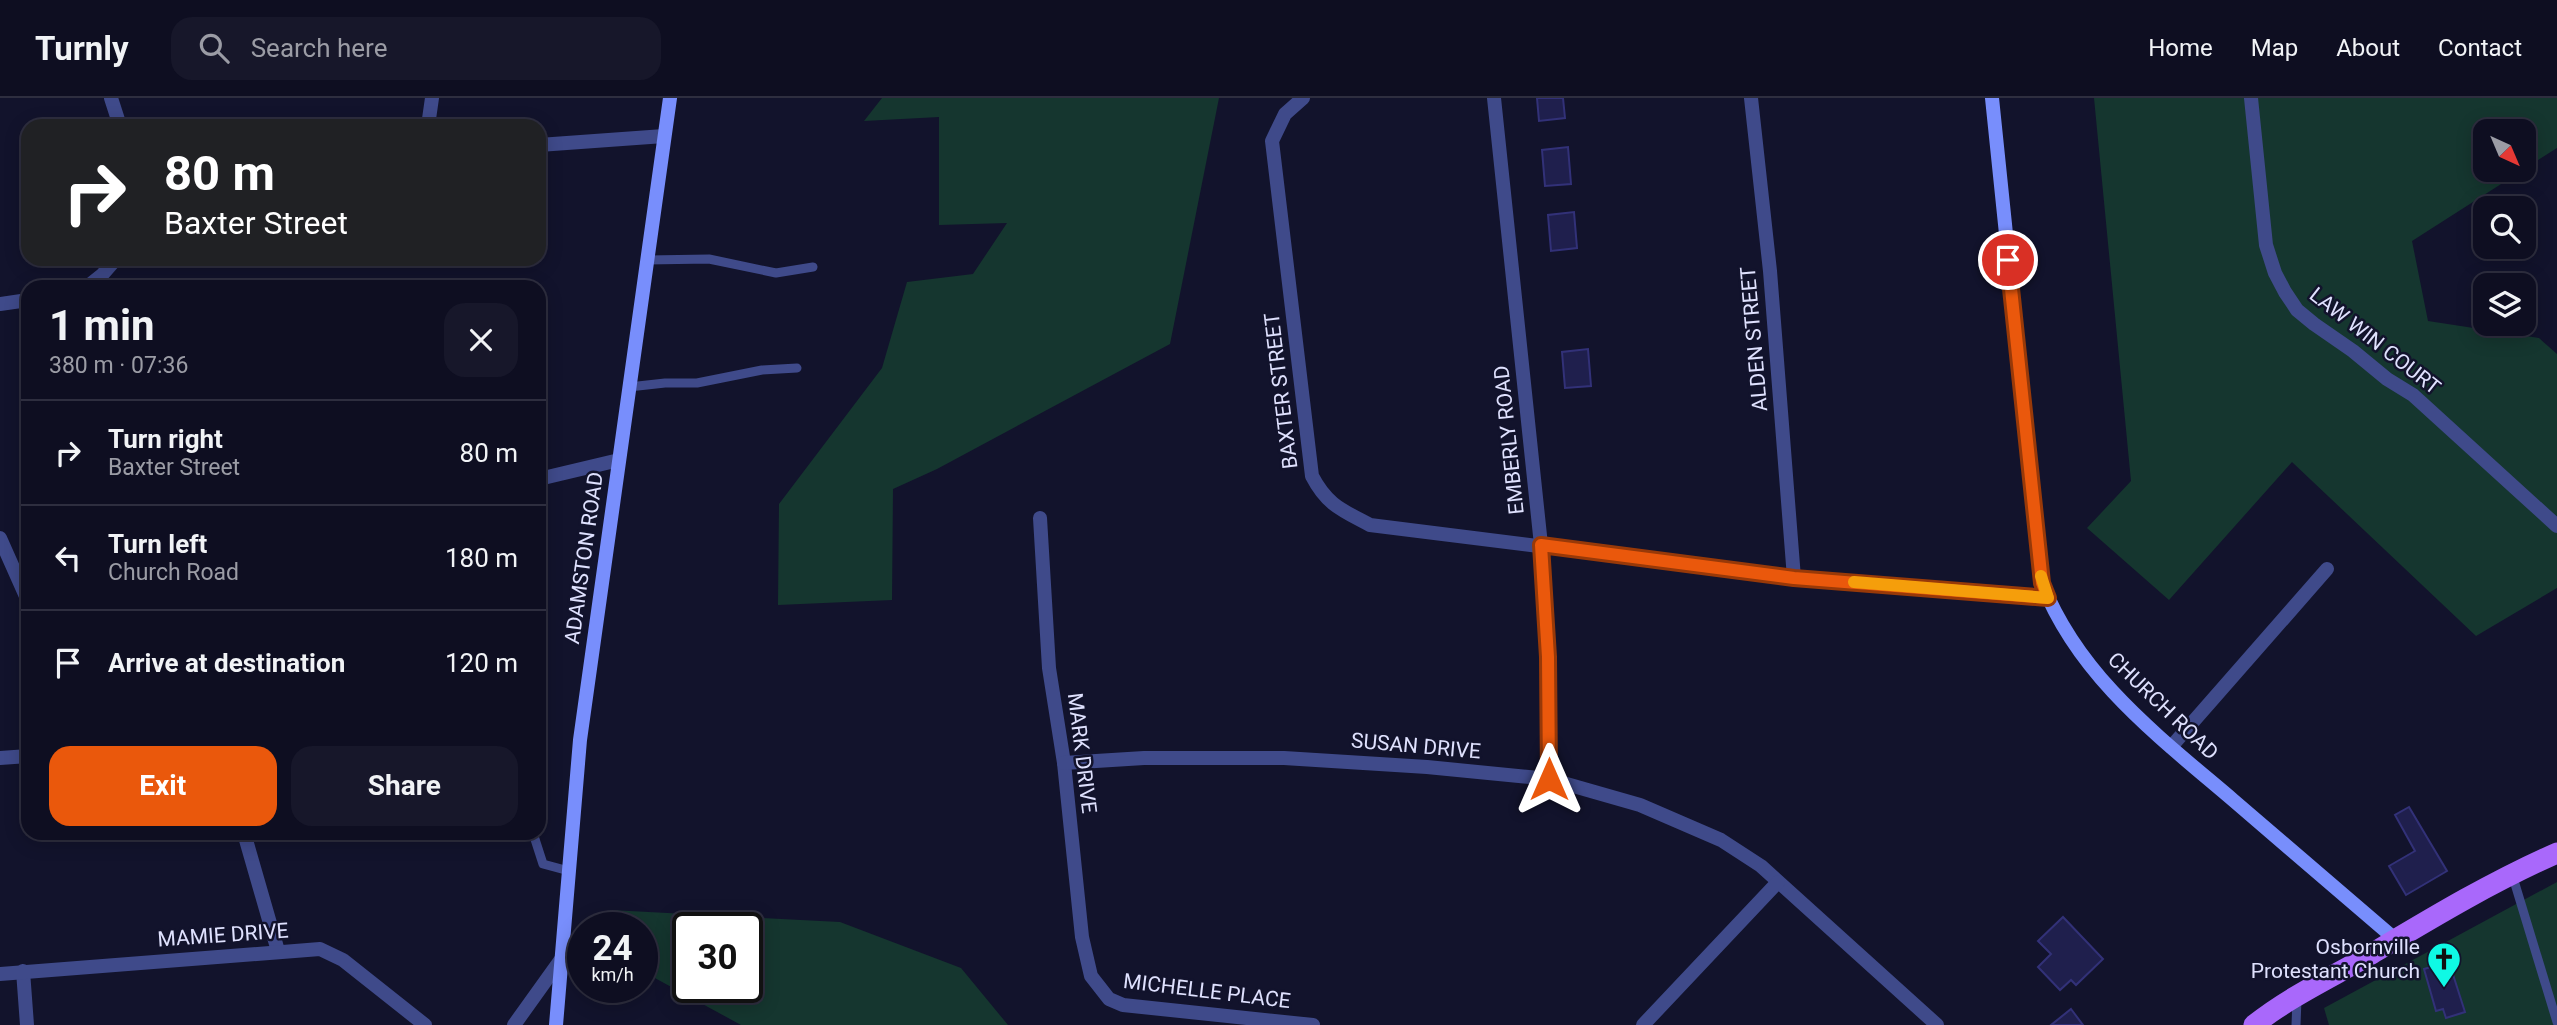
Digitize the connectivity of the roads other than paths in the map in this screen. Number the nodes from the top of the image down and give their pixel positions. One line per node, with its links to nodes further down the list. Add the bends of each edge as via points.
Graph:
1 (111, 98): 9 (street)
2 (432, 98): 10 (street)
3 (670, 98): 11 (street, ADAMSTON ROAD)
4 (1303, 98): 26 (street, BAXTER STREET, via 1285,114 1272,141 1312,476 1321,494 1370,525)
5 (1494, 98): 26 (street, EMBERLY ROAD)
6 (1751, 98): 28 (street, ALDEN STREET)
7 (1992, 98): 30 (street, CHURCH ROAD, via 2040,569)
8 (2251, 98): 24 (street, LAW WIN COURT, via 2268,254 2297,310 2413,395)
9 (118, 119)
10 (429, 119)
11 (664, 136): 12 (street); 13 (street, ADAMSTON ROAD)
12 (546, 144)
13 (647, 260): 15 (lane, via 709,259 775,273); 20 (street, ADAMSTON ROAD)
14 (110, 266): 16 (street)
15 (813, 267)
16 (96, 280)
17 (21, 301): 18 (street)
18 (0, 304)
19 (797, 368): 20 (lane, via 697,383)
20 (629, 387): 21 (street, ADAMSTON ROAD)
21 (619, 460): 22 (street); 39 (street, ADAMSTON ROAD, via 580,740)
22 (546, 477)
23 (1040, 518): 34 (street, MARK DRIVE, via 1049,667)
24 (2557, 526)
25 (0, 540): 29 (street)
26 (1541, 545): 28 (street, BAXTER STREET); 35 (street, EMBERLY ROAD)
27 (2326, 569): 31 (street)
28 (1794, 578): 30 (street, BAXTER STREET)
29 (21, 586)
30 (2048, 598): 31 (street, CHURCH ROAD, via 2077,650 2107,687)
31 (2171, 747): 42 (street, CHURCH ROAD)
32 (21, 756): 33 (street)
33 (0, 758)
34 (1064, 763): 35 (street, SUSAN DRIVE, via 1284,758); 47 (street, MARK DRIVE, via 1082,937 1091,976)
35 (1549, 779): 41 (street, SUSAN DRIVE, via 1640,805 1721,840)
36 (246, 840): 43 (street)
37 (535, 840): 39 (lane, via 543,864)
38 (2557, 853): 40 (main road)
39 (569, 871): 44 (street, ADAMSTON ROAD)
40 (2512, 874): 42 (main road); 49 (lane)
41 (1778, 882): 55 (street); 56 (street, SUSAN DRIVE)
42 (2395, 939): 48 (main road)
43 (278, 951): 45 (street, MAMIE DRIVE); 51 (street, MAMIE DRIVE, via 320,949 343,960)
44 (562, 958): 52 (street); 53 (street, ADAMSTON ROAD)
45 (23, 971): 46 (street, MAMIE DRIVE); 50 (street)
46 (0, 974)
47 (1101, 989): 54 (street, MICHELLE PLACE, via 1123,1005)
48 (2297, 996): 57 (main road); 58 (lane)
49 (2557, 1022)
50 (27, 1025)
51 (425, 1025)
52 (514, 1025)
53 (556, 1025)
54 (1313, 1025)
55 (1643, 1025)
56 (1937, 1025)
57 (2253, 1025)
58 (2296, 1025)

